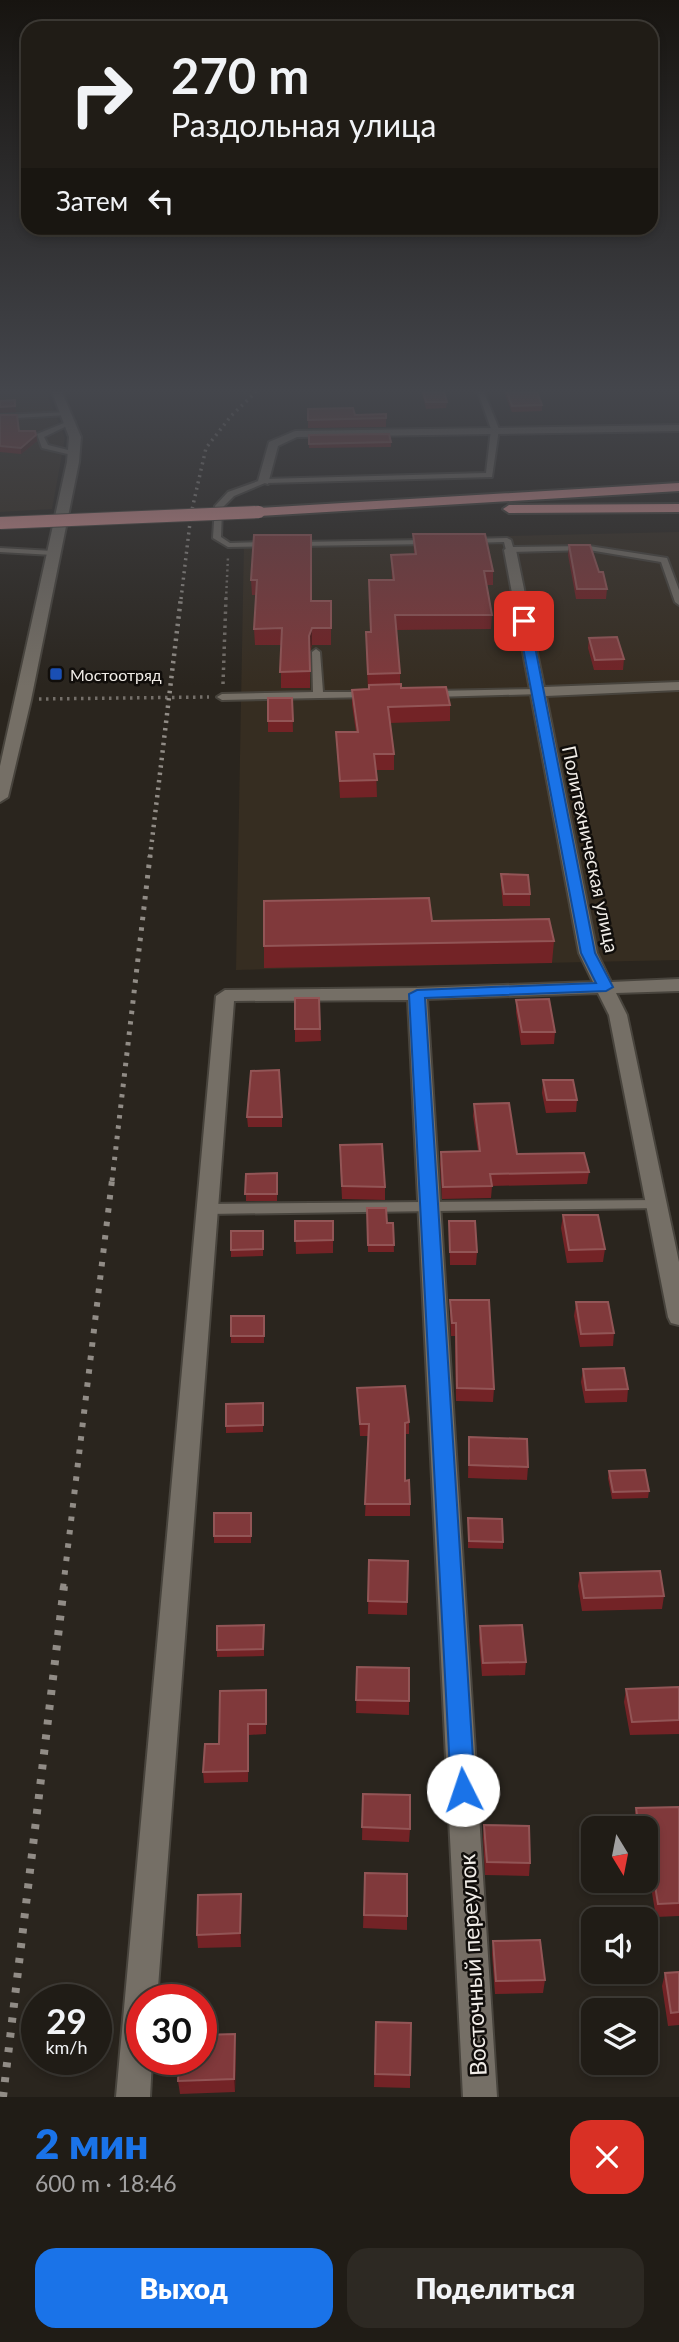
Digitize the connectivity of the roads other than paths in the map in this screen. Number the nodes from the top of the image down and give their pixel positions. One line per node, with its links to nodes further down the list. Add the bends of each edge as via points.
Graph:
1 (66, 490): 12 (street)
2 (242, 490): 8 (lane, via 218,508 218,538 228,545)
3 (631, 490): 6 (highway)
4 (679, 495): 6 (highway)
5 (679, 508): 6 (highway)
6 (259, 512): 7 (highway, bridge)
7 (0, 523)
8 (437, 541)
9 (465, 541): 11 (lane, via 507,540)
10 (0, 550): 12 (lane)
11 (510, 550): 13 (lane, via 589,548 664,560); 16 (street, Политехническая улица)
12 (53, 553): 21 (street)
13 (679, 602)
14 (316, 652): 18 (lane)
15 (679, 685): 16 (street)
16 (538, 692): 17 (lane); 23 (street, Политехническая улица, via 588,953)
17 (428, 694)
18 (318, 695): 19 (lane); 20 (lane)
19 (387, 695)
20 (222, 697)
21 (0, 797)
22 (679, 985): 23 (street)
23 (606, 987): 24 (street); 26 (street, Политехническая улица, via 618,1015)
24 (417, 994): 25 (street, Восточный переулок); 27 (street, via 225,996)
25 (429, 1205): 26 (lane); 27 (lane); 31 (street, Восточный переулок)
26 (657, 1205): 28 (street, Политехническая улица)
27 (207, 1209): 30 (street)
28 (676, 1289): 29 (street, Политехническая улица)
29 (679, 1317)
30 (133, 2097)
31 (480, 2097)

